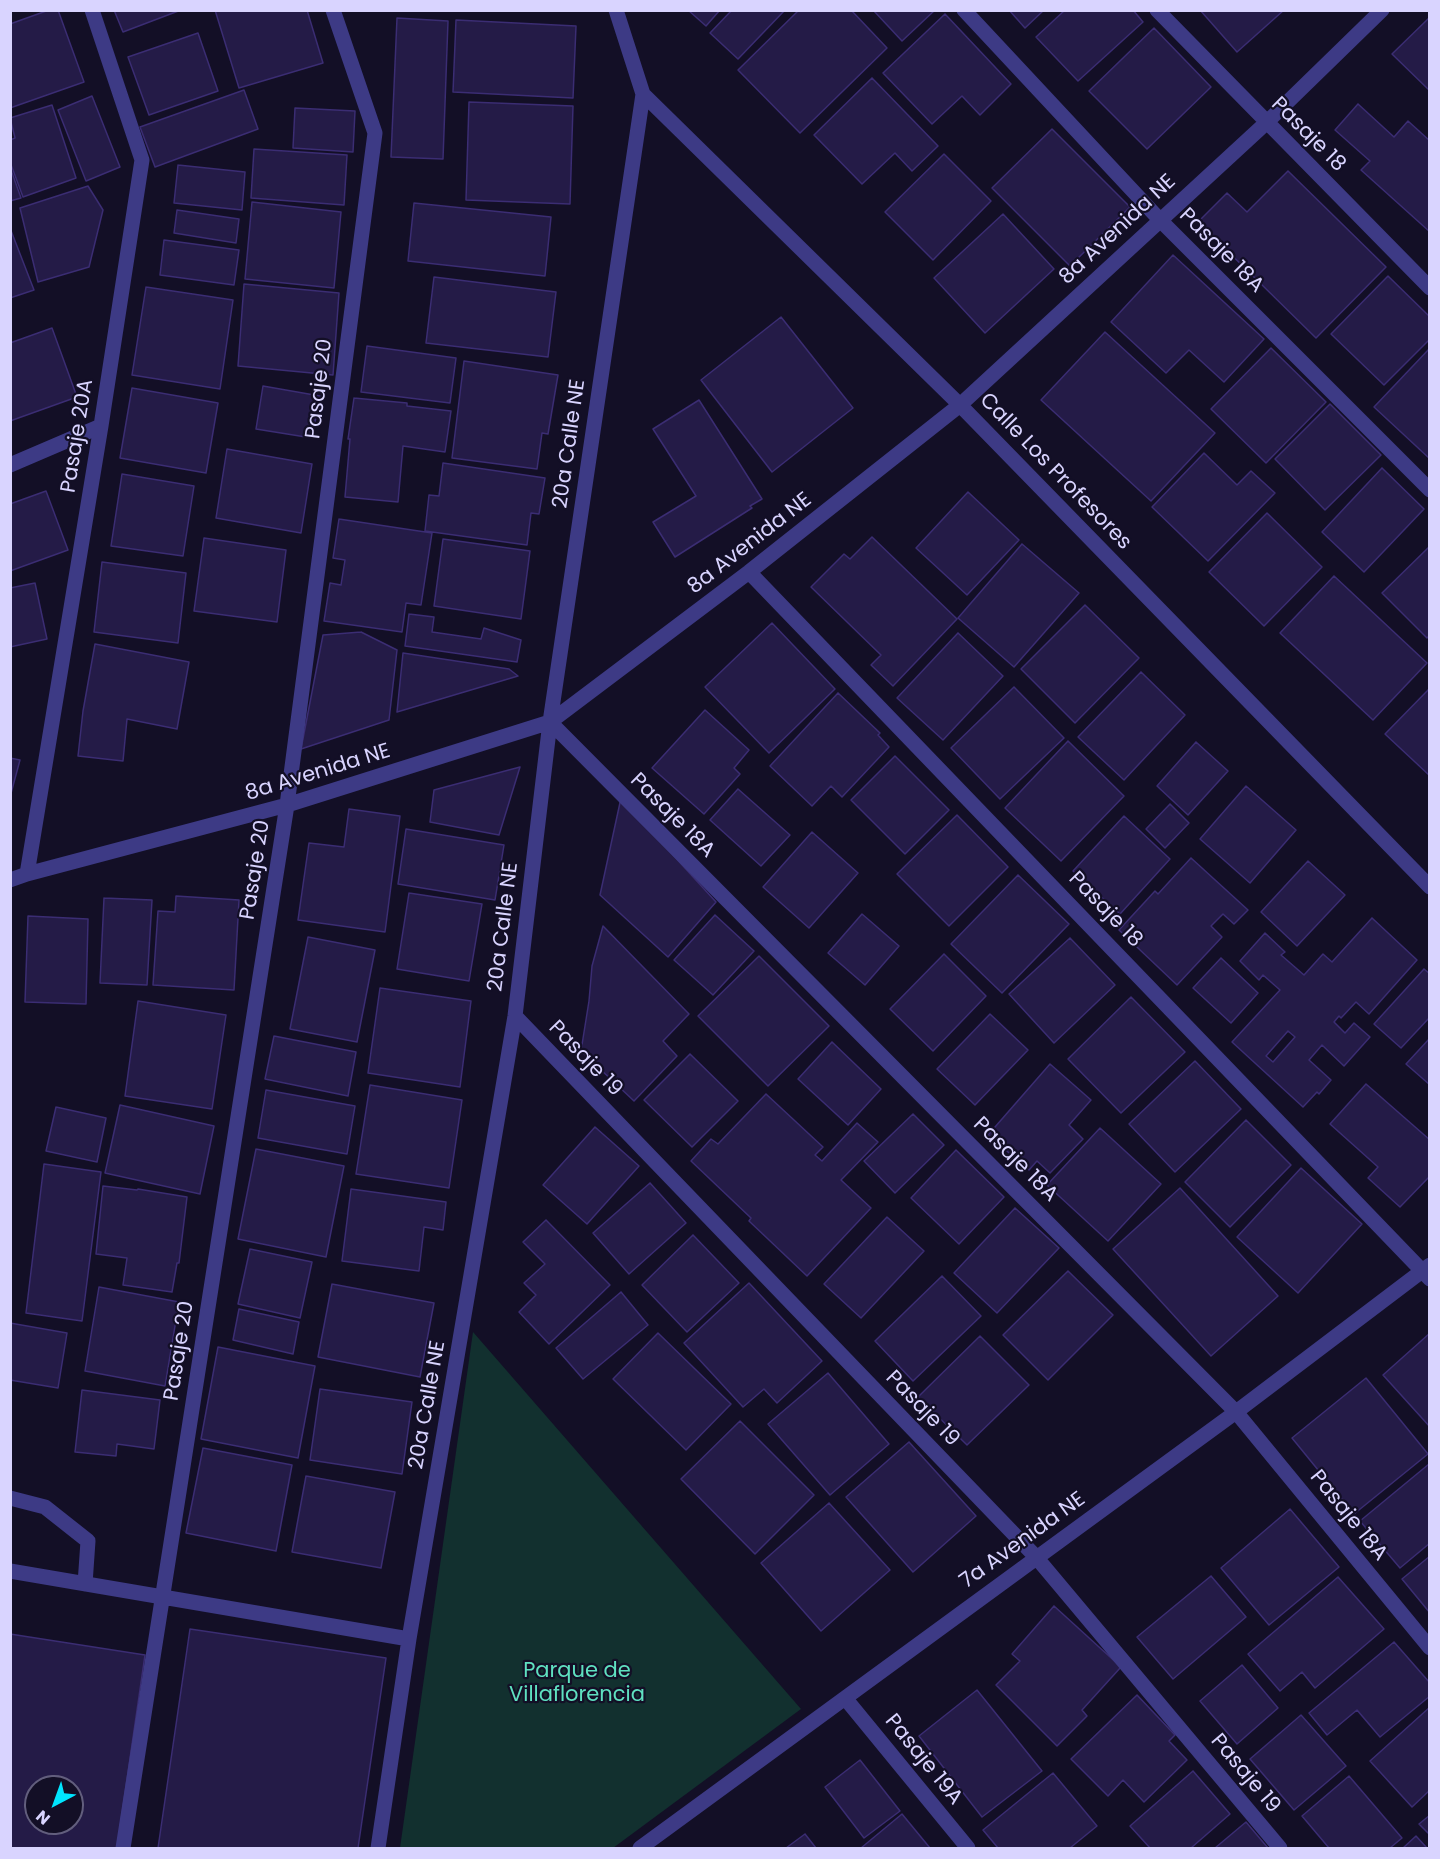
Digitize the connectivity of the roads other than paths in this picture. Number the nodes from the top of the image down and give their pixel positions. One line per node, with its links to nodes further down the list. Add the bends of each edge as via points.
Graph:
1 (92, 10): 12 (street, Pasaje 20A, via 142,160)
2 (333, 10): 17 (street, Pasaje 20, via 375,133)
3 (616, 10): 7 (street, 20a Calle NE)
4 (963, 10): 9 (street, Pasaje 18A)
5 (1157, 10): 8 (street, Pasaje 18)
6 (1382, 10): 8 (street, 8a Avenida NE)
7 (643, 94): 11 (street, Calle Los Profesores); 16 (street, 20a Calle NE)
8 (1266, 123): 9 (street, 8a Avenida NE); 10 (street, Pasaje 18)
9 (1160, 220): 11 (street, 8a Avenida NE); 14 (street, Pasaje 18A)
10 (1430, 288)
11 (960, 405): 15 (street, 8a Avenida NE); 20 (street, Calle Los Profesores)
12 (101, 426): 13 (street); 18 (street, Pasaje 20A)
13 (10, 465)
14 (1430, 490)
15 (749, 572): 16 (street, 8a Avenida NE); 22 (street, Pasaje 18)
16 (550, 722): 17 (street, 8a Avenida NE); 21 (street, 20a Calle NE); 23 (street, Pasaje 18A)
17 (287, 806): 18 (street, 8a Avenida NE); 28 (street, Pasaje 20)
18 (27, 874): 19 (street, 8a Avenida NE)
19 (10, 880)
20 (1430, 887)
21 (515, 1016): 25 (street, Pasaje 19); 29 (street, 20a Calle NE)
22 (1427, 1271): 23 (street, 7a Avenida NE)
23 (1236, 1412): 25 (street, 7a Avenida NE); 30 (street, Pasaje 18A)
24 (10, 1498): 27 (street, via 45,1507 88,1541)
25 (1036, 1557): 31 (street, 7a Avenida NE); 36 (street, Pasaje 19)
26 (10, 1571): 27 (street)
27 (86, 1584): 28 (street)
28 (163, 1597): 29 (street); 33 (street, Pasaje 20)
29 (409, 1639): 34 (street, 20a Calle NE)
30 (1430, 1648)
31 (845, 1698): 32 (street, 7a Avenida NE); 35 (street, Pasaje 19A)
32 (648, 1846)
33 (123, 1848)
34 (378, 1848)
35 (968, 1848)
36 (1280, 1848)

